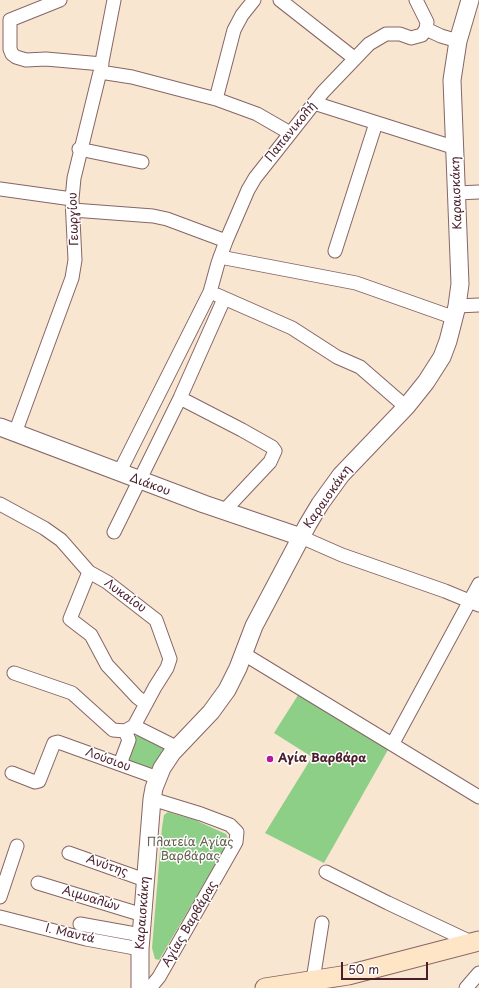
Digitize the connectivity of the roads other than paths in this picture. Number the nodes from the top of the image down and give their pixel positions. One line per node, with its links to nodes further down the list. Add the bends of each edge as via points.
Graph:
1 (60, 0): 10 (street, via 10,20 10,49 16,57 26,60 46,58)
2 (114, 0): 10 (street, Γεωργίου)
3 (254, 0): 11 (street, via 234,30)
4 (280, 0): 9 (street)
5 (416, 0): 7 (street, via 426,20)
6 (470, 0): 8 (street, Καραισκάκη)
7 (426, 29): 8 (street); 9 (street, Παπανικολή, via 417,37 392,33 383,35)
8 (458, 41): 15 (street, Καραισκάκη, via 452,80)
9 (354, 58): 12 (street, Παπανικολή)
10 (101, 68): 11 (street); 16 (street, Γεωργίου)
11 (216, 99): 14 (street, via 256,114)
12 (314, 103): 13 (street); 14 (street, Παπανικολή)
13 (376, 123): 15 (street); 23 (street)
14 (290, 133): 22 (street, Παπανικολή, via 248,190)
15 (456, 148): 20 (street, Καραισκάκη)
16 (80, 149): 17 (street); 21 (street, Γεωργίου, via 74,178)
17 (142, 162)
18 (0, 189): 21 (street)
19 (479, 192): 20 (street)
20 (457, 193): 28 (street, Καραισκάκη, via 460,284)
21 (73, 204): 22 (street, via 167,219); 31 (street, Γεωργίου, via 75,260 72,278)
22 (226, 241): 24 (street, Παπανικολή)
23 (335, 251)
24 (220, 257): 25 (street, Παπανικολή); 28 (street, via 356,283)
25 (210, 292): 26 (street); 32 (street, Παπανικολή)
26 (224, 299): 29 (street); 30 (street, via 292,328 337,357 360,367)
27 (479, 305): 28 (street)
28 (456, 312): 30 (street, Καραισκάκη, via 448,341 436,367)
29 (180, 398): 33 (street); 35 (street, via 248,433 275,451 269,464)
30 (406, 407): 37 (street, Καραισκάκη, via 341,475 320,504)
31 (7, 430): 32 (street, Διάκου)
32 (119, 473): 33 (street, Διάκου)
33 (139, 481): 35 (street, Διάκου); 36 (street)
34 (0, 504): 38 (street, Λυκαίου, via 61,540)
35 (224, 511): 37 (street, Διάκου)
36 (114, 532)
37 (301, 538): 40 (street); 41 (street, Καραισκάκη, via 254,626)
38 (89, 572): 43 (street, via 70,619 91,635 107,665); 43 (street, Λυκαίου, via 108,582 156,620 170,659)
39 (479, 584): 40 (street)
40 (475, 603): 45 (street)
41 (244, 654): 45 (street); 46 (street, Καραισκάκη, via 223,697)
42 (14, 673): 44 (street, via 72,693 114,730)
43 (146, 704): 44 (street, Λυκαίου)
44 (130, 729): 46 (street); 47 (street, via 129,740)
45 (393, 743): 50 (street)
46 (178, 748): 49 (street, Καραισκάκη, via 167,760)
47 (120, 764): 48 (street, Λούσιου, via 58,742 54,743 39,781 35,782); 49 (street, Λούσιου)
48 (12, 773)
49 (158, 778): 51 (street, Καραισκάκη)
50 (479, 796)
51 (152, 799): 55 (street, Καραισκάκη); 67 (street, Αγίας Βαρβάρας, via 220,821 236,830 237,835 223,866 159,977)
52 (17, 846): 57 (street)
53 (69, 853): 55 (street, Ανύτης)
54 (326, 872): 63 (street)
55 (145, 880): 58 (street, Καραισκάκη)
56 (38, 883): 58 (street, Αιμυαλών)
57 (0, 897)
58 (142, 915): 62 (street, Καραισκάκη)
59 (0, 917): 62 (street, Ι. Μαντά, via 86,939)
60 (322, 923): 65 (street)
61 (80, 924): 62 (street)
62 (140, 942): 66 (street, Καραισκάκη)
63 (476, 942): 65 (main road, via 348,975)
64 (479, 973): 69 (street)
65 (313, 980): 68 (main road)
66 (140, 988)
67 (150, 988)
68 (265, 988)
69 (466, 988)

